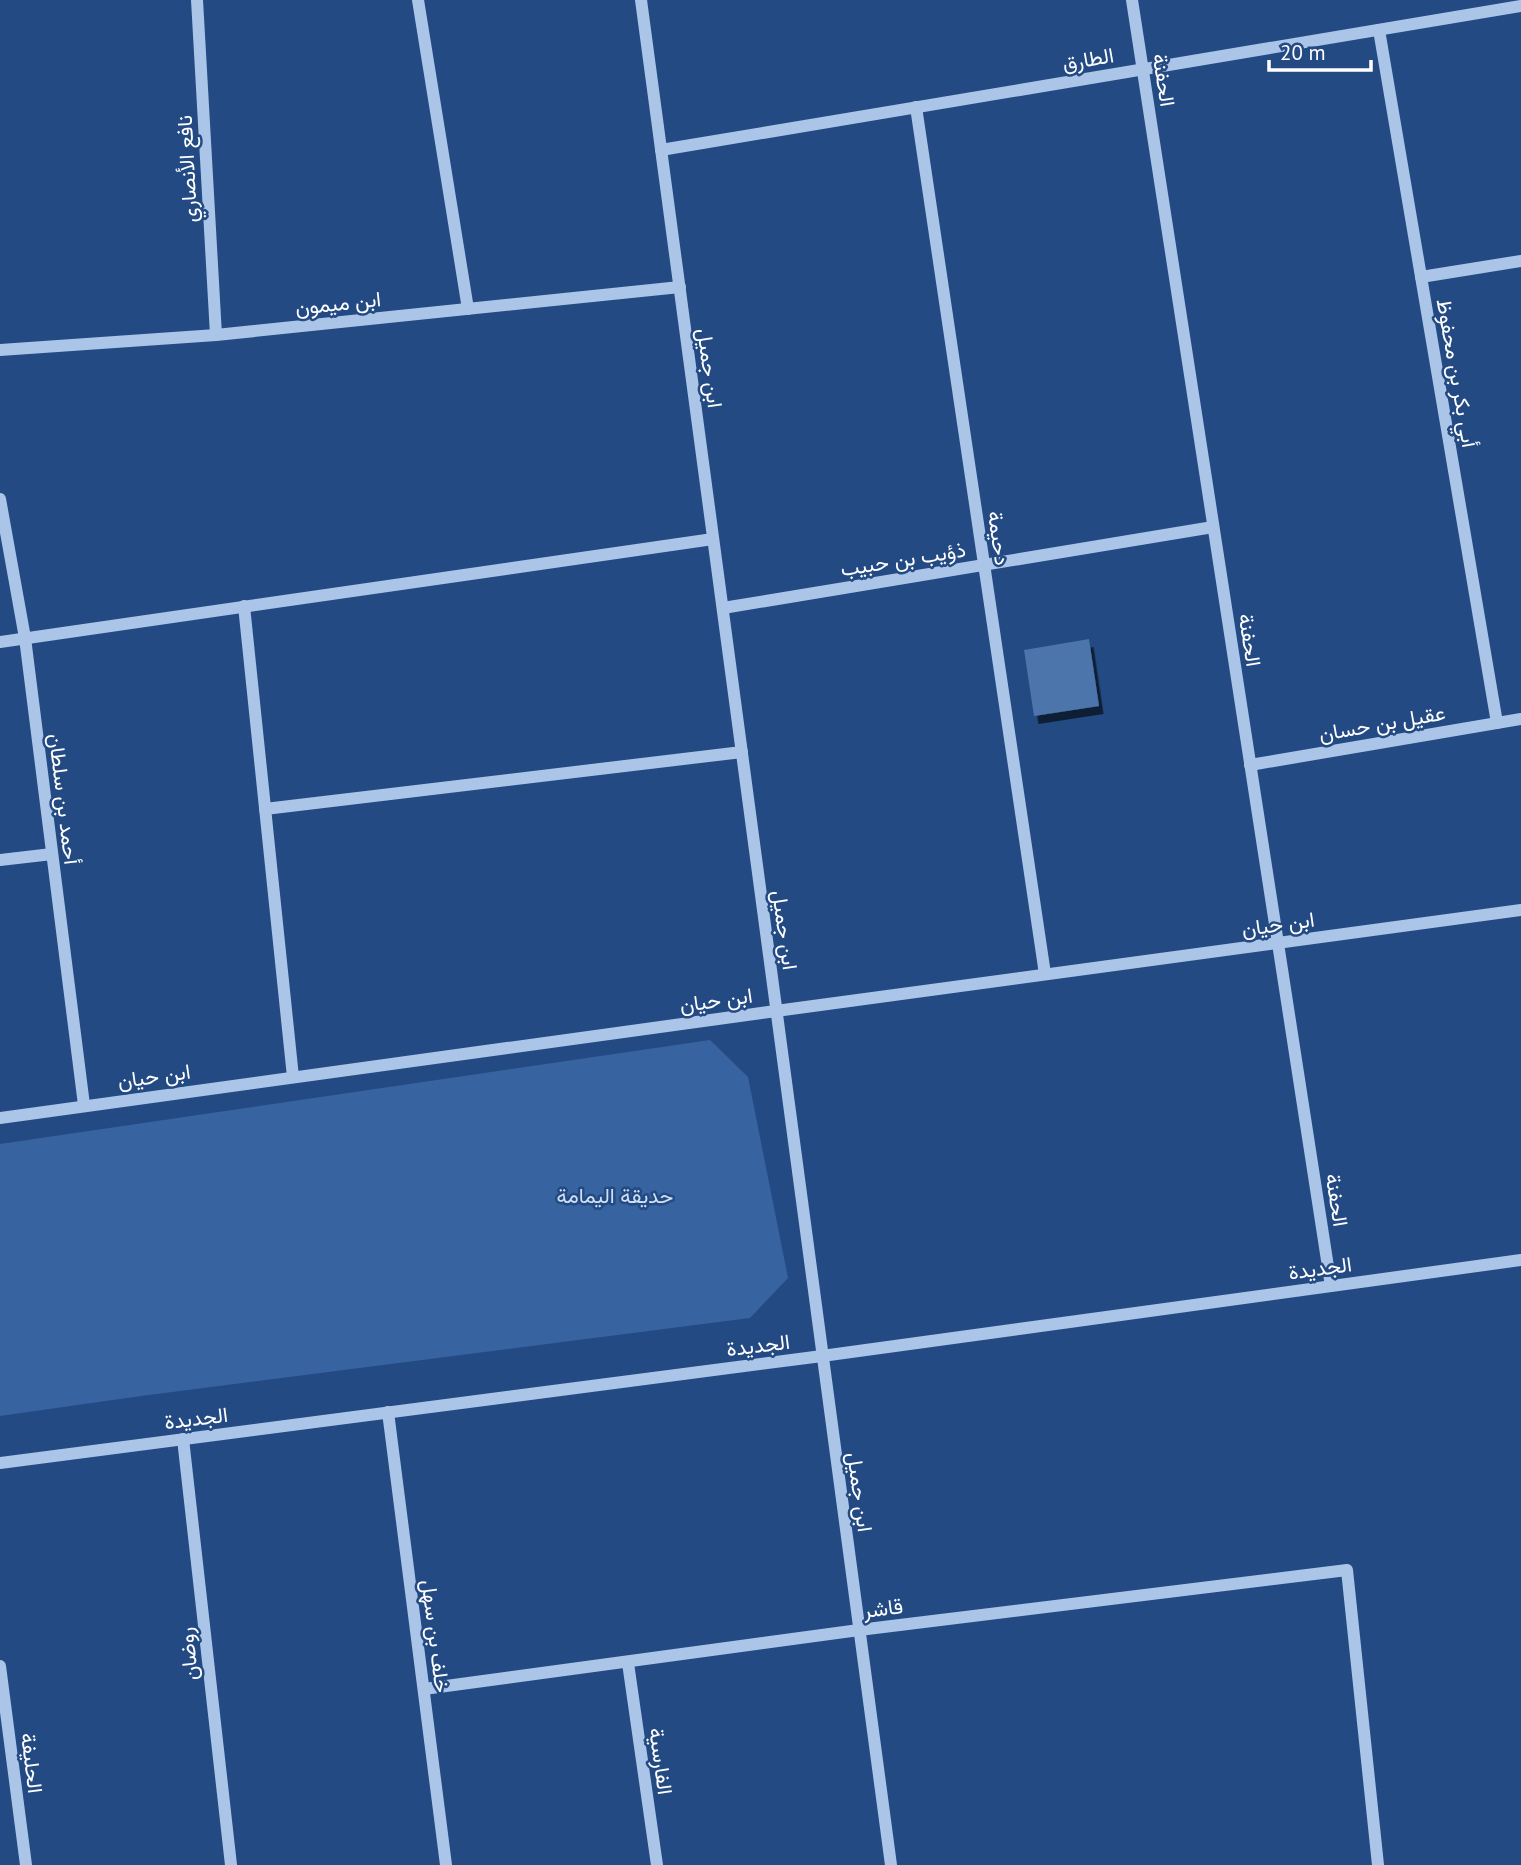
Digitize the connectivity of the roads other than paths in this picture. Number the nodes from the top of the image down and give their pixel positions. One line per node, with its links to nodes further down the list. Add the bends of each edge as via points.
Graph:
1 (197, 0): 14 (street, نافع الأنصاري)
2 (418, 0): 13 (street)
3 (641, 0): 9 (street, ابن جميل)
4 (1132, 0): 7 (street, الحفنة)
5 (1521, 6): 6 (street, الطارق)
6 (1378, 30): 7 (street, الطارق); 11 (street, أبي بكر بن محفوظ)
7 (1142, 69): 8 (street, الطارق); 17 (street, الحفنة)
8 (916, 107): 9 (street, الطارق); 19 (street, دحيمة)
9 (661, 150): 12 (street, ابن جميل)
10 (1521, 261): 11 (street)
11 (1421, 277): 25 (street, أبي بكر بن محفوظ)
12 (680, 287): 13 (street, ابن ميمون); 18 (street, ابن جميل)
13 (468, 309): 14 (street, ابن ميمون)
14 (216, 335): 15 (street, ابن ميمون)
15 (0, 350)
16 (0, 499): 22 (street, أحمد بن سلطان)
17 (1213, 527): 19 (street, ذؤيب بن حبيب); 27 (street, الحفنة)
18 (713, 539): 20 (street); 21 (street, ابن جميل)
19 (984, 565): 21 (street, ذؤيب بن حبيب); 33 (street, دحيمة)
20 (244, 606): 22 (street); 28 (street)
21 (723, 608): 26 (street, ابن جميل)
22 (25, 638): 23 (street); 29 (street, أحمد بن سلطان)
23 (0, 642)
24 (1521, 719): 25 (street, عقيل بن حسان)
25 (1497, 723): 27 (street, عقيل بن حسان)
26 (742, 752): 28 (street); 34 (street, ابن جميل)
27 (1251, 765): 32 (street, الحفنة)
28 (265, 809): 35 (street)
29 (52, 854): 30 (street); 36 (street, أحمد بن سلطان)
30 (0, 860)
31 (1521, 911): 32 (street, ابن حيان)
32 (1278, 943): 33 (street, ابن حيان); 39 (street, الحفنة)
33 (1045, 974): 34 (street, ابن حيان)
34 (776, 1011): 35 (street, ابن حيان); 40 (street, ابن جميل)
35 (293, 1077): 36 (street, ابن حيان)
36 (84, 1105): 37 (street, ابن حيان)
37 (0, 1118)
38 (1521, 1260): 39 (street, الجديدة)
39 (1331, 1286): 40 (street, الجديدة)
40 (822, 1356): 41 (street, الجديدة); 44 (street, ابن جميل)
41 (388, 1412): 42 (street, الجديدة); 47 (street, خلف بن سهل)
42 (183, 1439): 43 (street, الجديدة); 50 (street, روضان)
43 (0, 1463)
44 (859, 1630): 45 (street, قاشر); 53 (street, ابن جميل); 54 (street, قاشر, via 1347,1570)
45 (628, 1662): 47 (street, قاشر); 52 (street, الفارسية)
46 (0, 1666): 48 (street, الحليفة)
47 (424, 1689): 51 (street, خلف بن سهل)
48 (5, 1738): 49 (street, الحليفة)
49 (26, 1865)
50 (231, 1865)
51 (446, 1865)
52 (657, 1865)
53 (891, 1865)
54 (1378, 1865)

